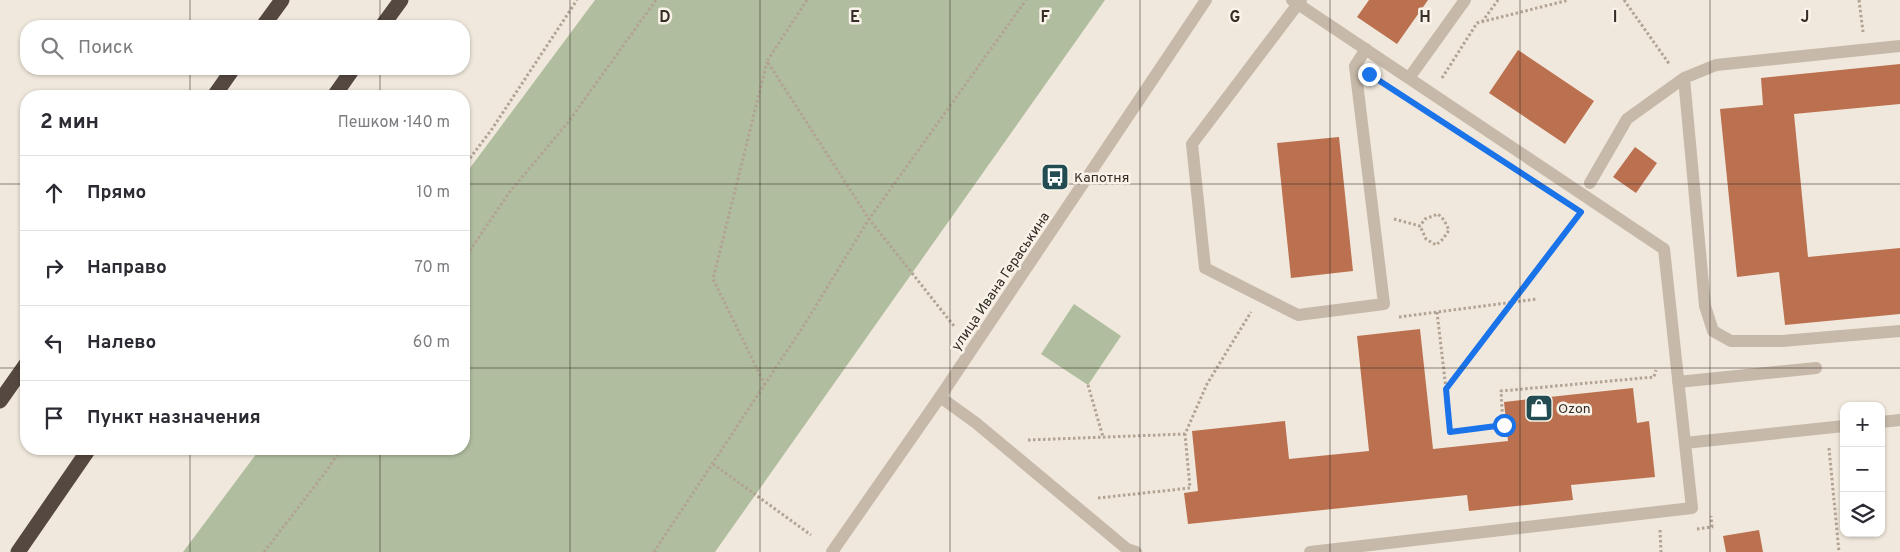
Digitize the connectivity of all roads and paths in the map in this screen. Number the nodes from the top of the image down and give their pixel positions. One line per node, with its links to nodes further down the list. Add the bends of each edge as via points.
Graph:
1 (282, 0): 14 (highway)
2 (401, 0): 15 (highway)
3 (577, 0): 28 (path)
4 (656, 0): 34 (path, via 570,121 509,193)
5 (807, 0): 20 (path)
6 (1026, 0): 32 (path)
7 (1206, 0): 49 (street, улица Ивана Гераськина)
8 (1465, 0): 23 (street)
9 (1498, 0): 16 (path)
10 (1569, 0): 16 (path)
11 (1624, 0): 24 (path, via 1669,64)
12 (1859, 0): 19 (path)
13 (1297, 1): 18 (street); 18 (street, via 1192,144 1205,268 1298,315 1384,304 1355,66)
14 (267, 20)
15 (386, 20)
16 (1482, 22): 25 (path, via 1476,24)
17 (1900, 46): 19 (street)
18 (1366, 49): 23 (street)
19 (1866, 50): 24 (street, via 1716,65)
20 (767, 61): 32 (path); 46 (path, via 713,279)
21 (229, 75): 26 (highway)
22 (349, 75): 27 (highway)
23 (1410, 78): 45 (street, via 1664,249)
24 (1684, 78): 29 (street, via 1627,119); 41 (street, via 1705,306 1713,331 1731,341 1782,341)
25 (1440, 82)
26 (218, 90)
27 (338, 90)
28 (470, 158)
29 (1590, 183)
30 (1581, 212): 36 (path)
31 (1387, 218): 33 (path)
32 (869, 219): 40 (path); 46 (path)
33 (1420, 226): 33 (path, via 1425,219 1438,214 1449,230 1436,245 1426,240)
34 (470, 250)
35 (1537, 299): 36 (path)
36 (1514, 302): 38 (path); 48 (path)
37 (1251, 312): 54 (path, via 1207,384)
38 (1436, 312): 39 (path); 48 (path)
39 (1398, 317)
40 (954, 326)
41 (1900, 331)
42 (1656, 368): 48 (path, via 1654,377 1501,391 1504,425 1450,432)
43 (1816, 368): 45 (street)
44 (20, 373): 50 (highway)
45 (1678, 382): 56 (street)
46 (765, 385): 61 (path)
47 (1088, 385): 55 (path)
48 (1446, 389)
49 (940, 397): 72 (street, улица Ивана Гераськина); 73 (street, via 976,423 1127,549)
50 (0, 401)
51 (1900, 420): 52 (street)
52 (1885, 422)
53 (1840, 426): 56 (street)
54 (1185, 434): 55 (path); 62 (path, via 1190,488)
55 (1104, 437): 58 (path, via 1022,440)
56 (1685, 443): 68 (street, via 1692,508)
57 (1836, 446): 75 (path, via 1828,447)
58 (1029, 447)
59 (85, 455): 69 (highway)
60 (337, 455): 70 (path)
61 (713, 464): 67 (path); 71 (path)
62 (1097, 498)
63 (1710, 508): 64 (path, via 1712,527)
64 (1695, 529)
65 (1669, 532): 66 (path)
66 (1660, 533)
67 (811, 535)
68 (1333, 551): 74 (street)
69 (18, 552)
70 (264, 552)
71 (654, 552)
72 (832, 552)
73 (1136, 552)
74 (1310, 552)
75 (1839, 552)

